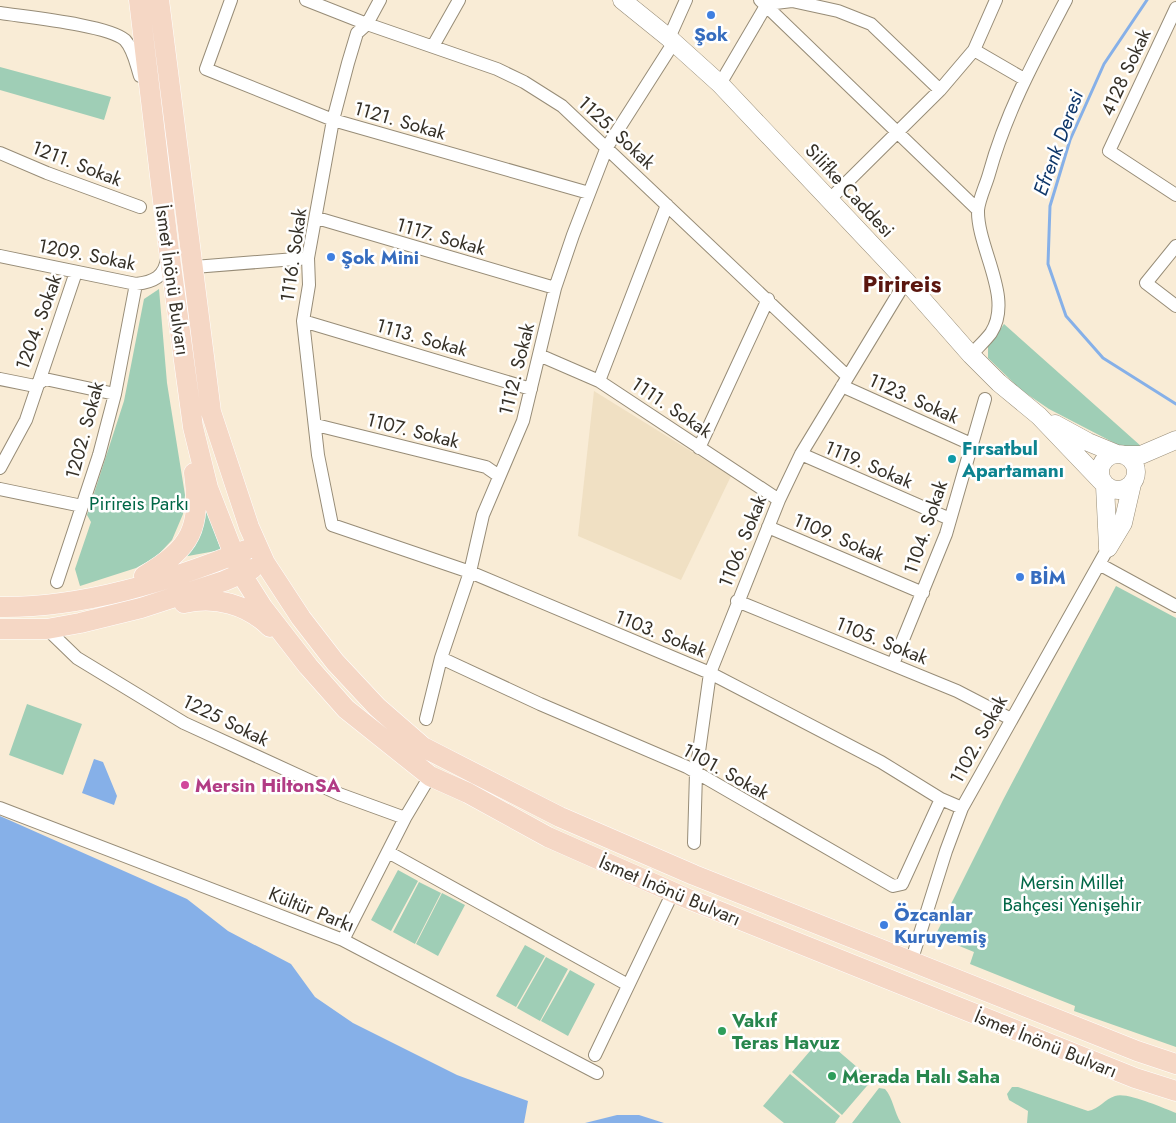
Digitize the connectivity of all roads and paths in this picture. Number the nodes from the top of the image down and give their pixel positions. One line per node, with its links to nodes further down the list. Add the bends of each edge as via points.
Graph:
1 (132, 0): 20 (main road)
2 (138, 0): 20 (main road, İsmet İnönü Bulvarı)
3 (159, 0): 40 (main road, İsmet İnönü Bulvarı)
4 (231, 0): 25 (street, 1121. Sokak, via 206,69)
5 (306, 0): 16 (street, 1125. Sokak)
6 (380, 0): 16 (street, 1116. Sokak)
7 (459, 0): 18 (street)
8 (622, 0): 17 (street, Silifke Caddesi)
9 (686, 0): 17 (street, 1112. Sokak)
10 (996, 0): 19 (street)
11 (1066, 0): 21 (street)
12 (764, 2): 13 (street); 22 (street); 26 (street)
13 (840, 5): 23 (street, via 871,24)
14 (1176, 8): 30 (street, 4128 Sokak, via 1109,151)
15 (0, 13): 24 (street, via 108,31 125,40 136,58)
16 (366, 24): 18 (street, 1125. Sokak); 25 (street, 1116. Sokak, via 357,34)
17 (672, 40): 22 (street, Silifke Caddesi); 27 (street, 1112. Sokak)
18 (433, 46): 27 (street, 1125. Sokak, via 524,82 562,106)
19 (974, 50): 21 (street); 23 (street)
20 (146, 63): 24 (main road, İsmet İnönü Bulvarı)
21 (1024, 79): 34 (street, via 999,137)
22 (720, 84): 31 (street, Silifke Caddesi)
23 (940, 90): 26 (street)
24 (149, 95): 36 (main road, İsmet İnönü Bulvarı)
25 (333, 120): 29 (street, 1121. Sokak); 35 (street, 1116. Sokak)
26 (896, 133): 31 (street); 34 (street)
27 (607, 147): 29 (street, 1112. Sokak); 32 (street, 1125. Sokak)
28 (0, 153): 33 (street, 1211. Sokak, via 47,174)
29 (589, 193): 44 (street, 1112. Sokak)
30 (1176, 195)
31 (830, 199): 42 (street, Silifke Caddesi)
32 (667, 205): 45 (street, 1125. Sokak); 51 (street)
33 (140, 207)
34 (978, 210): 49 (street, via 997,290 998,311 992,332)
35 (316, 218): 39 (street, 1116. Sokak); 44 (street, 1117. Sokak)
36 (168, 243): 43 (street, 1209. Sokak, via 162,275 152,282); 59 (main road, İsmet İnönü Bulvarı)
37 (1176, 246): 46 (street, via 1146,283)
38 (0, 256): 41 (street, 1209. Sokak)
39 (308, 258): 40 (street); 47 (street, 1116. Sokak, via 309,284)
40 (194, 267): 77 (main road, İsmet İnönü Bulvarı, via 211,412)
41 (76, 272): 43 (street, 1209. Sokak); 53 (street, 1204. Sokak)
42 (906, 281): 49 (street, Silifke Caddesi); 52 (street, 1106. Sokak)
43 (136, 284): 55 (street, 1202. Sokak)
44 (555, 288): 48 (street, 1112. Sokak)
45 (768, 300): 52 (street, 1125. Sokak); 62 (street)
46 (1176, 306)
47 (302, 321): 54 (street, 1113. Sokak); 58 (street, 1116. Sokak)
48 (539, 355): 51 (street, 1111. Sokak); 54 (street, 1112. Sokak)
49 (970, 356): 57 (street, Silifke Caddesi)
50 (0, 379): 53 (street)
51 (599, 381): 62 (street, 1111. Sokak)
52 (844, 381): 61 (street, 1123. Sokak); 64 (street, 1106. Sokak)
53 (35, 386): 55 (street, via 46,379); 66 (street, 1204. Sokak, via 26,420)
54 (531, 389): 67 (street, 1112. Sokak, via 523,421)
55 (114, 394): 72 (street, 1202. Sokak)
56 (984, 399): 61 (street, 1104. Sokak)
57 (1039, 416): 65 (street, via 1088,442); 69 (street)
58 (316, 425): 67 (street, 1107. Sokak, via 486,467); 74 (street, 1116. Sokak, via 318,455)
59 (193, 427): 78 (main road, İsmet İnönü Bulvarı, via 208,488); 83 (main road, via 191,455 197,500 192,530 174,556)
60 (1176, 440): 63 (street)
61 (971, 444): 73 (street, 1104. Sokak)
62 (699, 448): 71 (street, 1111. Sokak)
63 (1154, 451): 65 (street, via 1141,455); 68 (street)
64 (801, 454): 71 (street, 1106. Sokak); 73 (street, 1119. Sokak)
65 (1120, 454): 68 (street, via 1134,464); 69 (street, via 1103,461 1099,471)
66 (0, 468)
67 (500, 476): 80 (street, 1112. Sokak, via 482,515)
68 (1134, 479): 69 (street, via 1127,488 1116,491); 76 (street, via 1123,523)
69 (1103, 484): 76 (street)
70 (0, 488): 72 (street)
71 (778, 500): 75 (street, 1106. Sokak)
72 (82, 506): 82 (street, 1202. Sokak)
73 (950, 519): 84 (street, 1104. Sokak)
74 (332, 525): 80 (street, 1103. Sokak)
75 (768, 528): 84 (street, 1109. Sokak); 85 (street, 1106. Sokak)
76 (1108, 548): 79 (street, 1102. Sokak)
77 (261, 554): 78 (main road); 81 (main road); 107 (main road, İsmet İnönü Bulvarı, via 301,618 335,662 377,707 424,747 560,816 694,875)
78 (233, 555): 81 (main road, İsmet İnönü Bulvarı); 83 (main road)
79 (1099, 564): 86 (street); 96 (street, 1102. Sokak)
80 (470, 572): 91 (street, 1112. Sokak); 94 (street, 1103. Sokak)
81 (242, 575): 88 (main road); 93 (main road, İsmet İnönü Bulvarı)
82 (57, 582)
83 (119, 592): 87 (main road, via 40,605)
84 (923, 593): 92 (street, 1104. Sokak)
85 (737, 601): 92 (street, 1105. Sokak); 94 (street, 1106. Sokak)
86 (1176, 606)
87 (0, 607)
88 (141, 608): 90 (main road); 93 (main road, via 205,600 238,606 266,623)
89 (0, 629): 90 (main road)
90 (47, 629): 102 (street, 1225 Sokak, via 77,658 184,723 339,794)
91 (441, 658): 95 (street, 1112. Sokak); 97 (street, 1101. Sokak)
92 (893, 664): 96 (street, 1105. Sokak, via 957,691)
93 (308, 666): 98 (main road, İsmet İnönü Bulvarı, via 346,710)
94 (710, 673): 97 (street, 1106. Sokak); 99 (street, 1103. Sokak, via 881,762)
95 (426, 719)
96 (1011, 719): 101 (street, 1102. Sokak)
97 (696, 773): 99 (street, 1101. Sokak, via 893,886 902,884); 103 (street, 1106. Sokak)
98 (430, 776): 102 (street); 105 (main road, İsmet İnönü Bulvarı, via 548,837)
99 (941, 799): 101 (street, 1103. Sokak)
100 (0, 808): 106 (street, Kültür Parkı)
101 (962, 808): 107 (street, 1102. Sokak)
102 (405, 818): 104 (street)
103 (694, 843)
104 (388, 852): 106 (street); 109 (street)
105 (673, 892): 108 (main road, İsmet İnönü Bulvarı); 109 (street)
106 (343, 940): 112 (street, Kültür Parkı)
107 (911, 962): 108 (main road); 111 (main road, İsmet İnönü Bulvarı)
108 (894, 982): 113 (main road, İsmet İnönü Bulvarı, via 1135,1078)
109 (628, 985): 110 (street)
110 (595, 1055)
111 (1176, 1064)
112 (597, 1073)
113 (1176, 1091)

